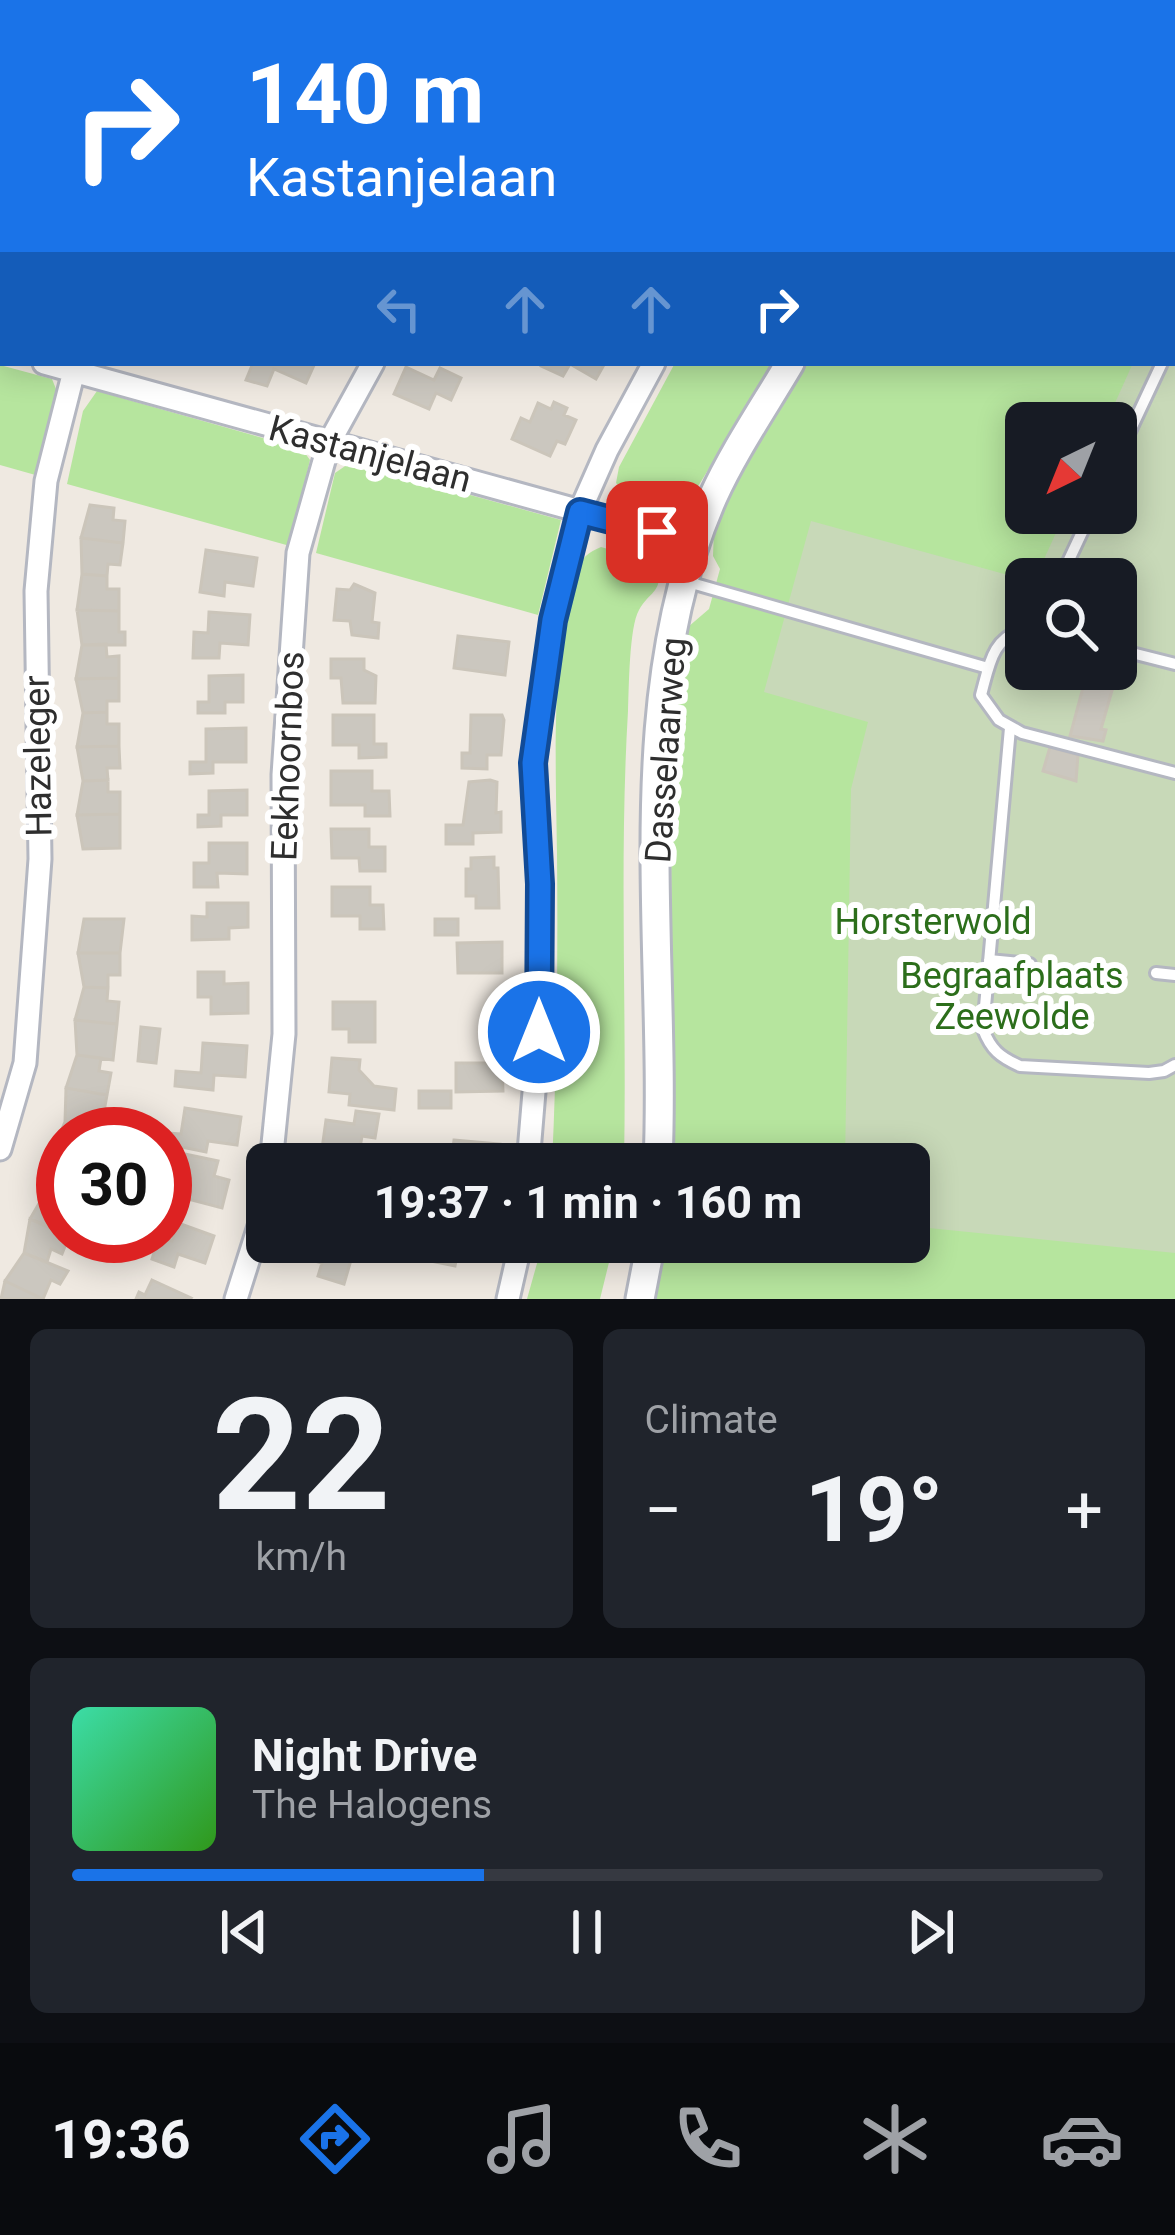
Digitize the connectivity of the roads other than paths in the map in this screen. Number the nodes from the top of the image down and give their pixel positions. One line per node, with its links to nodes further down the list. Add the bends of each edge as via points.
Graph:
1 (371, 366): 7 (street, Eekhoornbos)
2 (652, 366): 8 (street)
3 (788, 366): 9 (street, Dasselaarweg)
4 (1161, 366): 6 (lane)
5 (74, 367): 7 (street, Kastanjelaan); 25 (street, Hazeleger, via 46,481 36,591 40,859 25,1063)
6 (1137, 416)
7 (329, 443): 8 (street, Kastanjelaan); 22 (street, Eekhoornbos, via 298,553 283,776 284,1034)
8 (580, 512): 9 (street, Kastanjelaan); 23 (street, via 553,620 533,763 539,1011)
9 (696, 543): 10 (street, Dasselaarweg)
10 (685, 581): 14 (lane); 24 (street, Dasselaarweg, via 662,710)
11 (1005, 639): 14 (lane)
12 (1137, 654): 13 (lane)
13 (1175, 664)
14 (988, 668): 15 (lane, via 981,695)
15 (1010, 728): 16 (lane); 17 (lane)
16 (1175, 773)
17 (989, 960): 18 (lane); 21 (lane, via 983,1029 1002,1058 1020,1066 1150,1073)
18 (1030, 964)
19 (1156, 973): 20 (lane)
20 (1175, 975)
21 (1175, 1065)
22 (273, 1143)
23 (530, 1143)
24 (658, 1143)
25 (0, 1149)
26 (247, 1263): 29 (street)
27 (516, 1263): 30 (street)
28 (647, 1263): 31 (street)
29 (236, 1299)
30 (508, 1299)
31 (640, 1299)

